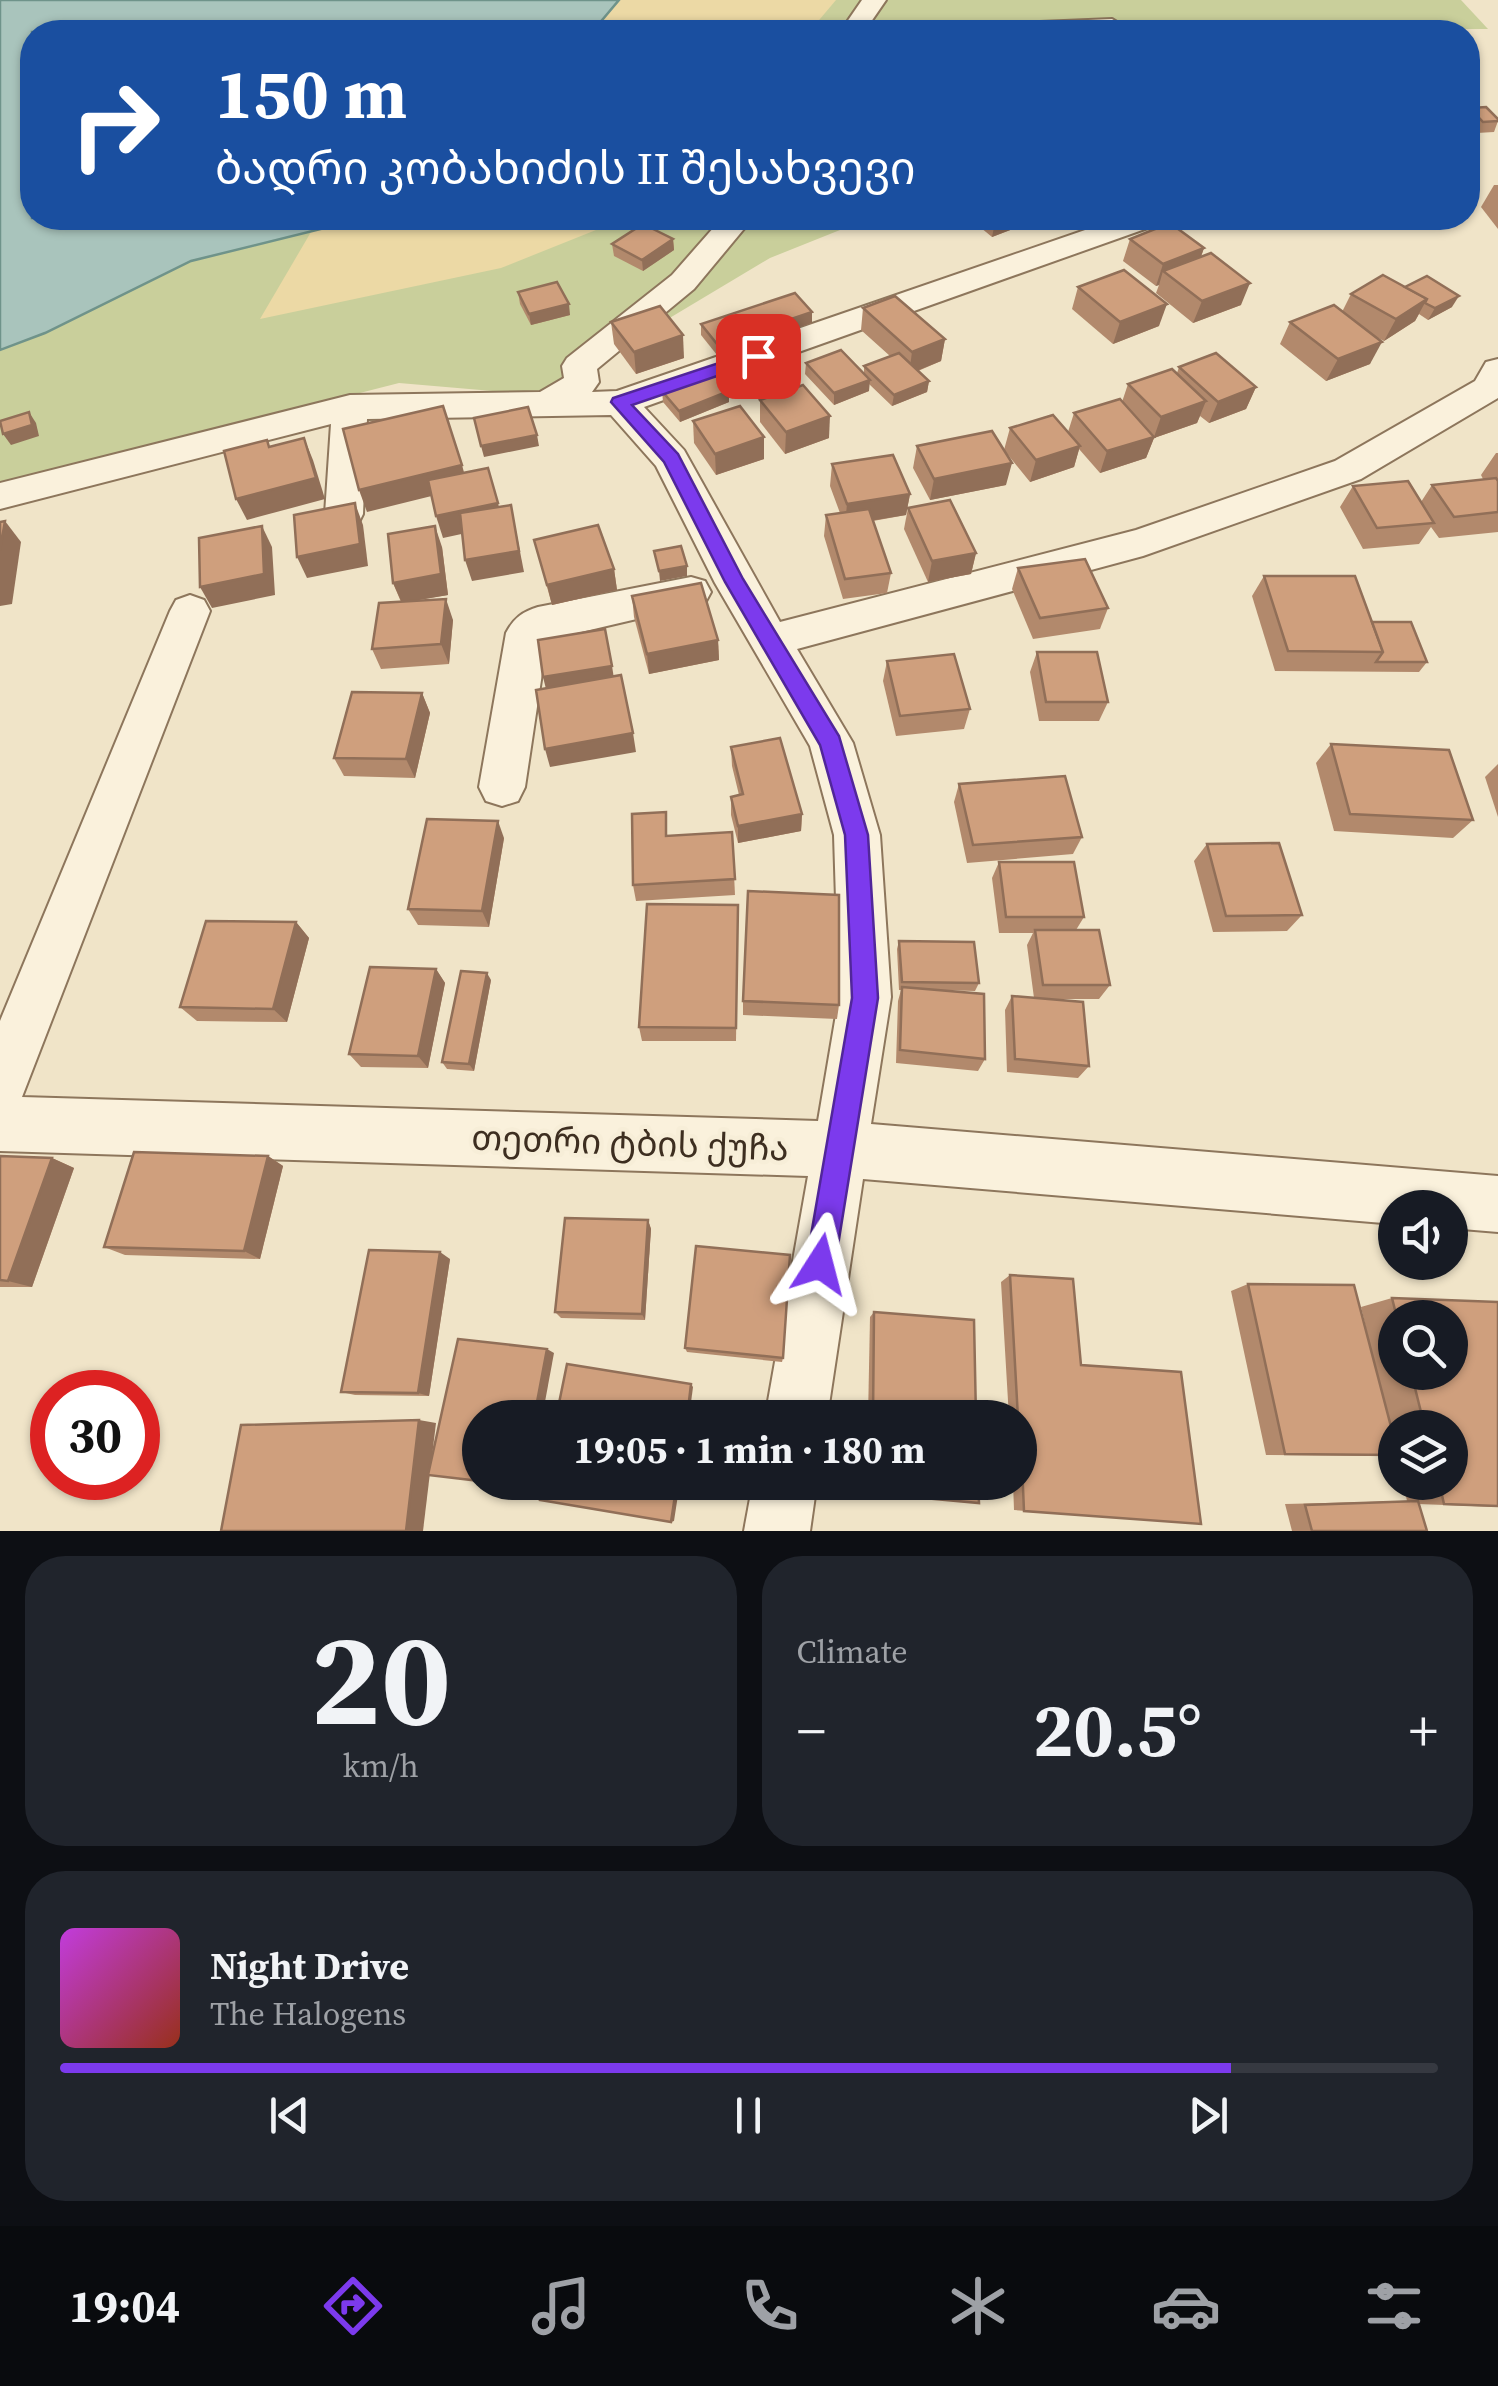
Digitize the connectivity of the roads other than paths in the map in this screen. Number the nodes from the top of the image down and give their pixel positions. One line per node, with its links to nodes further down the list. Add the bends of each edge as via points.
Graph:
1 (728, 230): 5 (street, via 683,282 580,366 582,382)
2 (1114, 230): 4 (street)
3 (1498, 370): 11 (street, via 1489,388 1348,470 1143,542)
4 (620, 402): 5 (street); 9 (street, via 672,459)
5 (544, 406): 6 (street)
6 (350, 407): 7 (street); 8 (street)
7 (0, 496)
8 (344, 514)
9 (735, 582): 11 (street); 12 (street, via 538,624 526,633)
10 (190, 611): 13 (street)
11 (772, 640): 15 (street, via 831,743 856,835 865,998)
12 (502, 787)
13 (0, 1086)
14 (0, 1124): 15 (street, თეთრი ტბის ქუჩა)
15 (839, 1149): 16 (street, თეთრი ტბის ქუჩა); 17 (street)
16 (1498, 1204)
17 (799, 1400)
18 (782, 1500): 19 (street)
19 (777, 1531)

